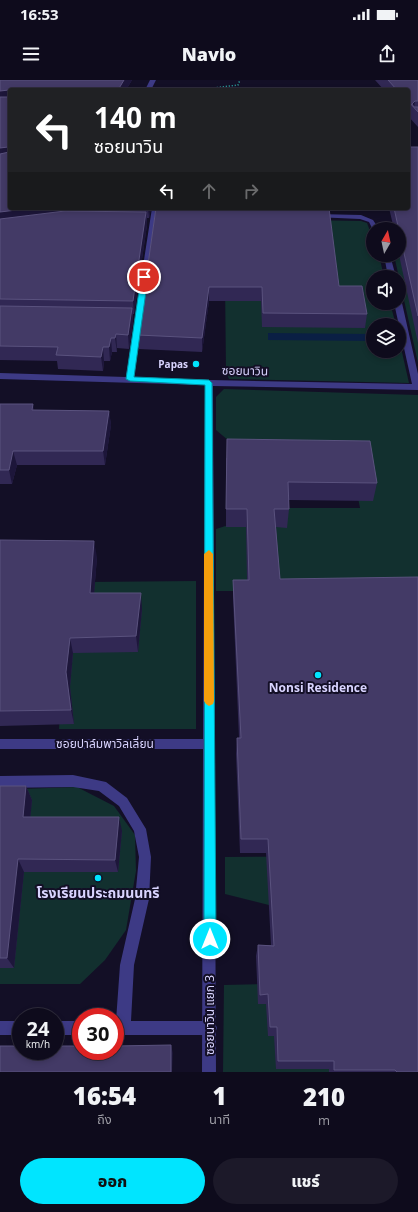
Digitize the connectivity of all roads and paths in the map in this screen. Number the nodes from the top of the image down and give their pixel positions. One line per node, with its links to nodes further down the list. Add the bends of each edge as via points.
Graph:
1 (240, 80): 2 (path, via 238,85)
2 (213, 88)
3 (154, 210): 8 (street, via 149,222 134,318)
4 (308, 216): 5 (street, via 361,217)
5 (372, 222)
6 (400, 310): 10 (street)
7 (0, 376): 8 (street, ซอยนาวิน)
8 (130, 379): 9 (street, ซอยนาวิน)
9 (209, 383): 10 (street, ซอยนาวิน); 12 (street, ซอยนาวิน แยก 3)
10 (418, 387)
11 (0, 744): 12 (street, ซอยปาล์มพาวิลเลี่ยน)
12 (209, 744): 18 (street, ซอยนาวิน แยก 3)
13 (0, 782): 14 (street, via 73,781 102,786 123,802 140,829 146,857 142,899 127,965)
14 (122, 1008)
15 (0, 1028): 16 (street)
16 (12, 1028)
17 (124, 1028): 18 (street)
18 (210, 1028): 19 (street, ซอยนาวิน แยก 3)
19 (209, 1072)

